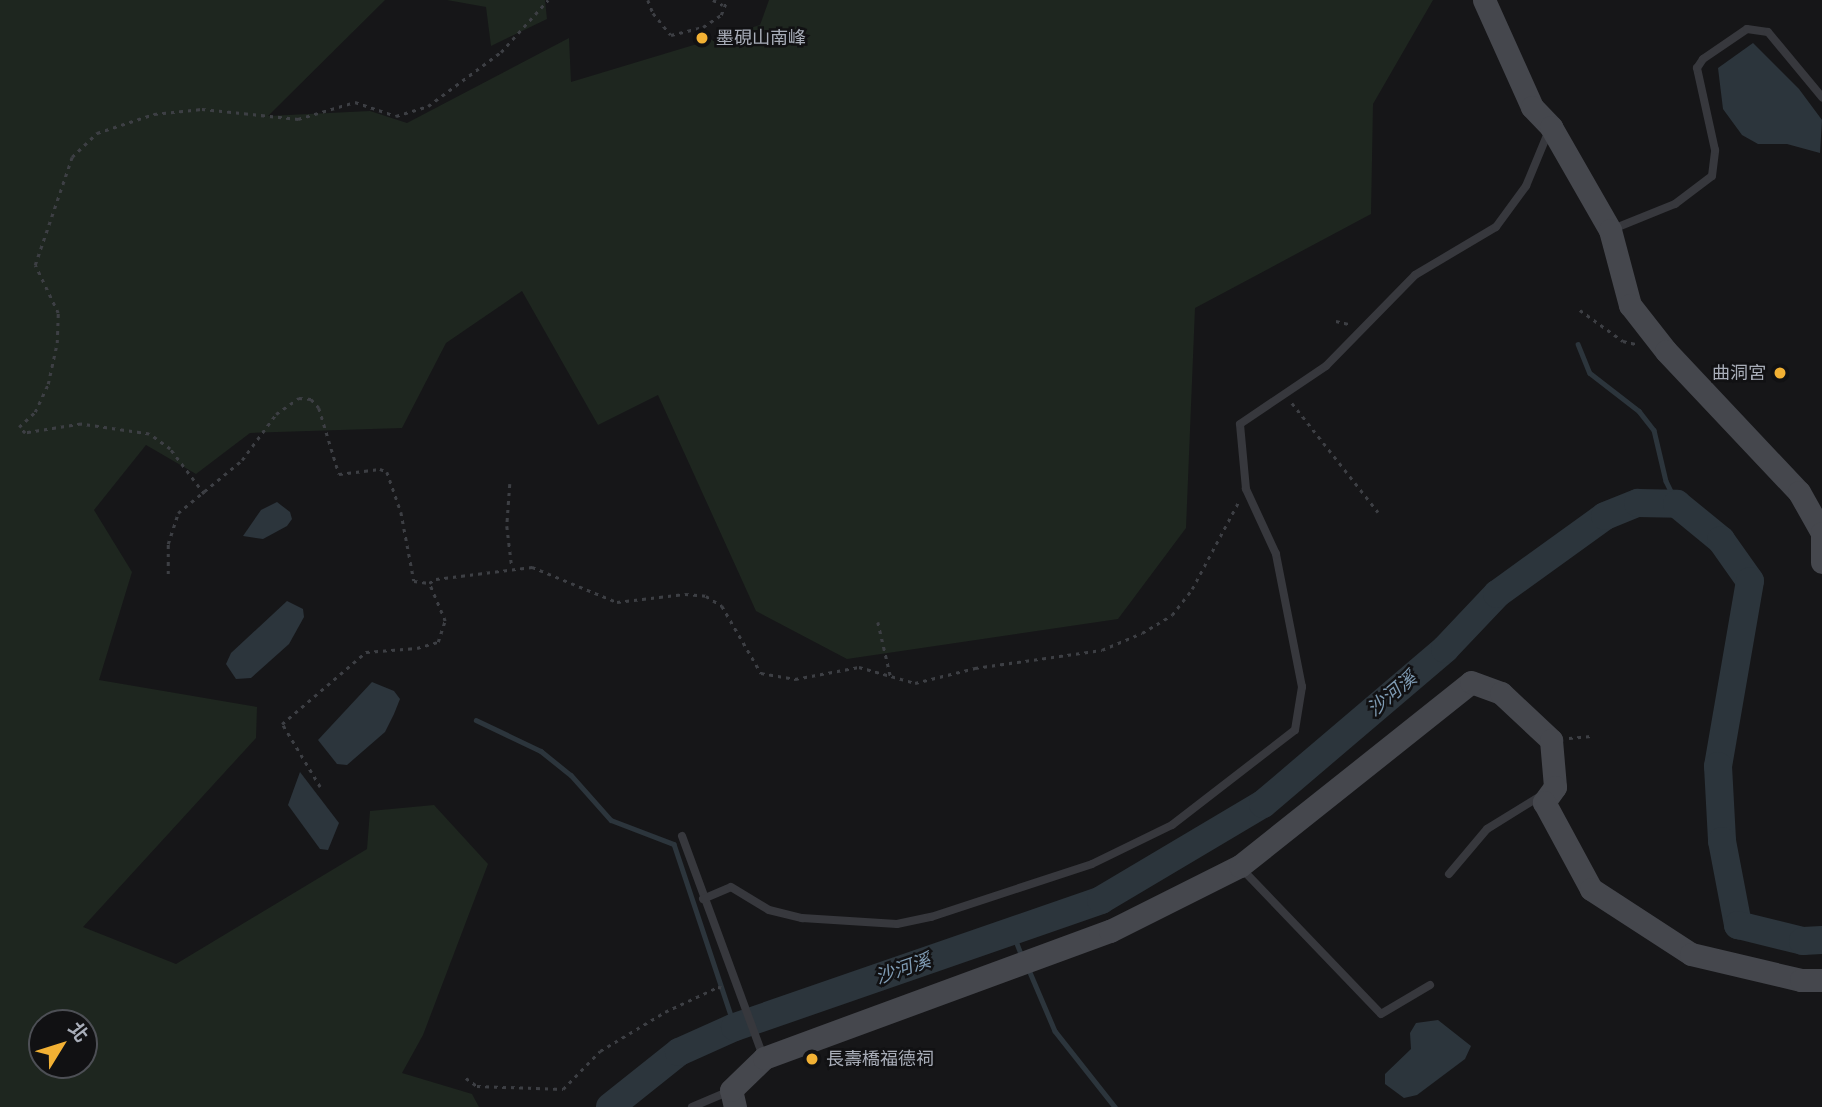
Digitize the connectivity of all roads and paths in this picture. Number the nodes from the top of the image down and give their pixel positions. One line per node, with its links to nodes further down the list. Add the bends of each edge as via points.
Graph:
1 (548, 0): 15 (path, via 502,52 428,106 396,116 355,102 298,119 202,109 154,114 97,133 72,157 35,265 58,313 57,343 48,384 35,412 19,427 25,433 81,424 149,434 170,449)
2 (648, 0): 6 (path, via 671,35 704,27 721,15)
3 (713, 0): 6 (path)
4 (727, 0): 6 (path)
5 (1484, 0): 8 (street, via 1532,107)
6 (723, 5)
7 (1822, 97): 9 (lane, via 1768,32 1747,29 1697,68 1715,149 1712,176 1675,204)
8 (1551, 127): 9 (street); 12 (lane, via 1526,186 1496,227 1415,275 1326,366)
9 (1610, 230): 11 (street, via 1630,305)
10 (1580, 310): 11 (path, via 1623,341)
11 (1666, 351): 17 (street, via 1799,492 1822,533)
12 (1286, 395): 14 (lane, via 1240,424); 16 (path)
13 (510, 484): 18 (path, via 507,526)
14 (1246, 489): 22 (path, via 1192,589 1172,615 1142,633 1102,650 975,668 915,683); 30 (lane, via 1276,554 1302,687 1301,714 1288,736 1172,825 1092,864 897,924 802,918 769,910 731,887)
15 (205, 494): 19 (path, via 178,513 168,544); 20 (path, via 242,460 276,414 299,398 311,399 319,408 339,474 387,472 401,512 414,581)
16 (1378, 512)
17 (1822, 562)
18 (512, 568): 20 (path); 22 (path, via 532,567 617,602 706,596 722,606 761,673 795,679 859,667)
19 (168, 574)
20 (429, 583): 25 (path, via 445,621 438,642 366,652 282,724)
21 (878, 622): 22 (path)
22 (891, 678)
23 (1594, 736): 24 (path)
24 (1551, 740): 26 (street); 28 (street, via 1501,693 1471,682)
25 (320, 787)
26 (1555, 787): 29 (lane, via 1487,829); 31 (street, via 1544,802 1591,889 1691,954 1801,980)
27 (681, 836): 30 (lane)
28 (1240, 866): 32 (lane, via 1381,1014); 34 (street, via 1110,931)
29 (1449, 874)
30 (702, 899): 33 (lane)
31 (1822, 980)
32 (1430, 985)
33 (736, 989): 34 (lane); 35 (path, via 718,987 665,1012 600,1051 563,1088 477,1086)
34 (759, 1049): 36 (street)
35 (466, 1078)
36 (733, 1099): 37 (lane)
37 (692, 1107)

